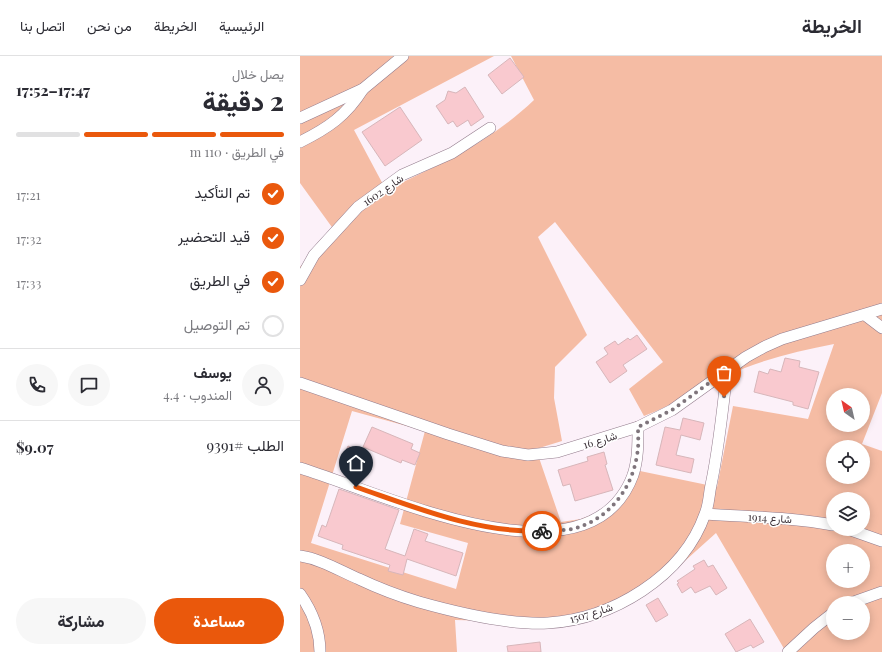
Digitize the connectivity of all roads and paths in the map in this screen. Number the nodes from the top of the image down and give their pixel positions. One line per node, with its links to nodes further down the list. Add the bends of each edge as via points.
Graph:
1 (402, 56): 2 (street)
2 (363, 89): 3 (street); 5 (street, via 340,118)
3 (300, 118)
4 (490, 128): 6 (street, شارع 1602, via 452,153 402,175 358,207 314,255)
5 (300, 142)
6 (300, 280)
7 (882, 309): 8 (street, شارع 16)
8 (865, 315): 9 (street); 10 (street, شارع 16, via 782,339)
9 (882, 328)
10 (727, 370): 12 (street, شارع 16, via 672,410); 14 (street, شارع 1507)
11 (300, 383): 12 (street, شارع 16, via 448,434 502,451 528,455 557,452)
12 (638, 427): 13 (street, via 638,455 632,476 620,498 605,513 588,524 571,530 520,531 480,527 424,511)
13 (300, 468)
14 (706, 514): 15 (street, شارع 1914, via 776,517); 18 (street, شارع 1507, via 693,540 677,560 659,578 638,593 606,610 576,619 547,623 461,614 417,601)
15 (826, 524)
16 (868, 536): 17 (street)
17 (882, 541)
18 (300, 556)
19 (882, 592): 21 (street)
20 (300, 594): 23 (street, via 315,621 320,639)
21 (870, 596)
22 (826, 619): 24 (street)
23 (320, 652)
24 (788, 652)

